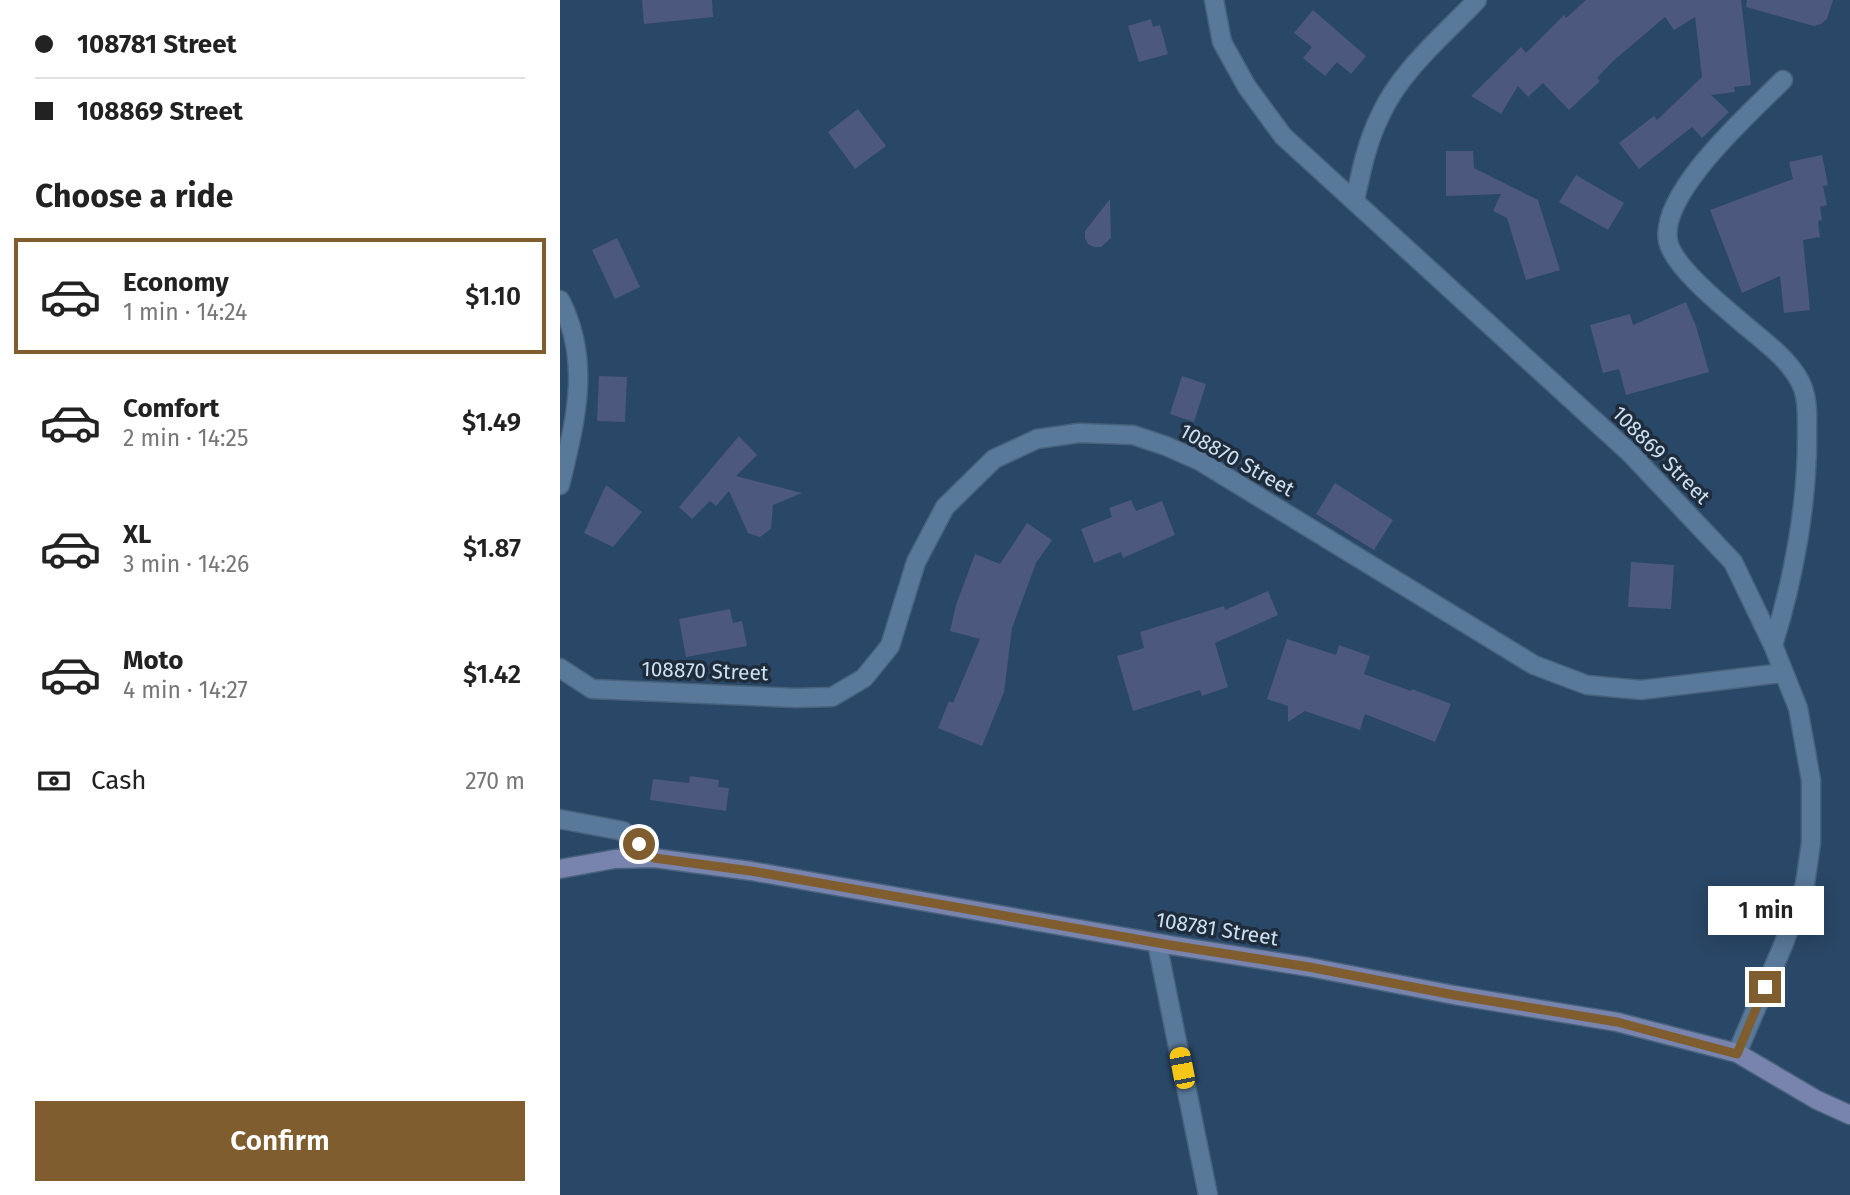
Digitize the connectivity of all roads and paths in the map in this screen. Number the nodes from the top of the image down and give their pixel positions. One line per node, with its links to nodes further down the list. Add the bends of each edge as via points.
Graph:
1 (1214, 0): 4 (street, 108869 Street, via 1223,42 1247,87 1283,135)
2 (1477, 0): 4 (street, via 1400,81 1380,116)
3 (1783, 80): 7 (street, via 1713,150 1677,200 1668,226 1668,242 1676,258 1708,294 1780,355 1797,375 1807,401 1807,454 1794,570)
4 (1355, 200): 7 (street, 108869 Street, via 1630,453 1733,562)
5 (560, 300): 6 (street, via 579,361 577,412)
6 (560, 485)
7 (1773, 645): 9 (street, 108869 Street)
8 (560, 668): 9 (street, 108870 Street, via 592,689 832,697 864,678 890,646 916,562 945,507 994,459 1037,439 1079,433 1133,435 1200,461 1534,665 1587,685 1642,690)
9 (1782, 673): 14 (street, 108869 Street, via 1797,708 1811,780 1811,843 1805,884)
10 (560, 819): 11 (street, via 623,831)
11 (654, 858): 12 (street, 108781 Street, via 615,859); 13 (street, 108781 Street)
12 (560, 869)
13 (1157, 943): 14 (street, 108781 Street, via 1617,1022); 16 (street)
14 (1737, 1054): 15 (street, 108781 Street)
15 (1850, 1115)
16 (1208, 1195)

